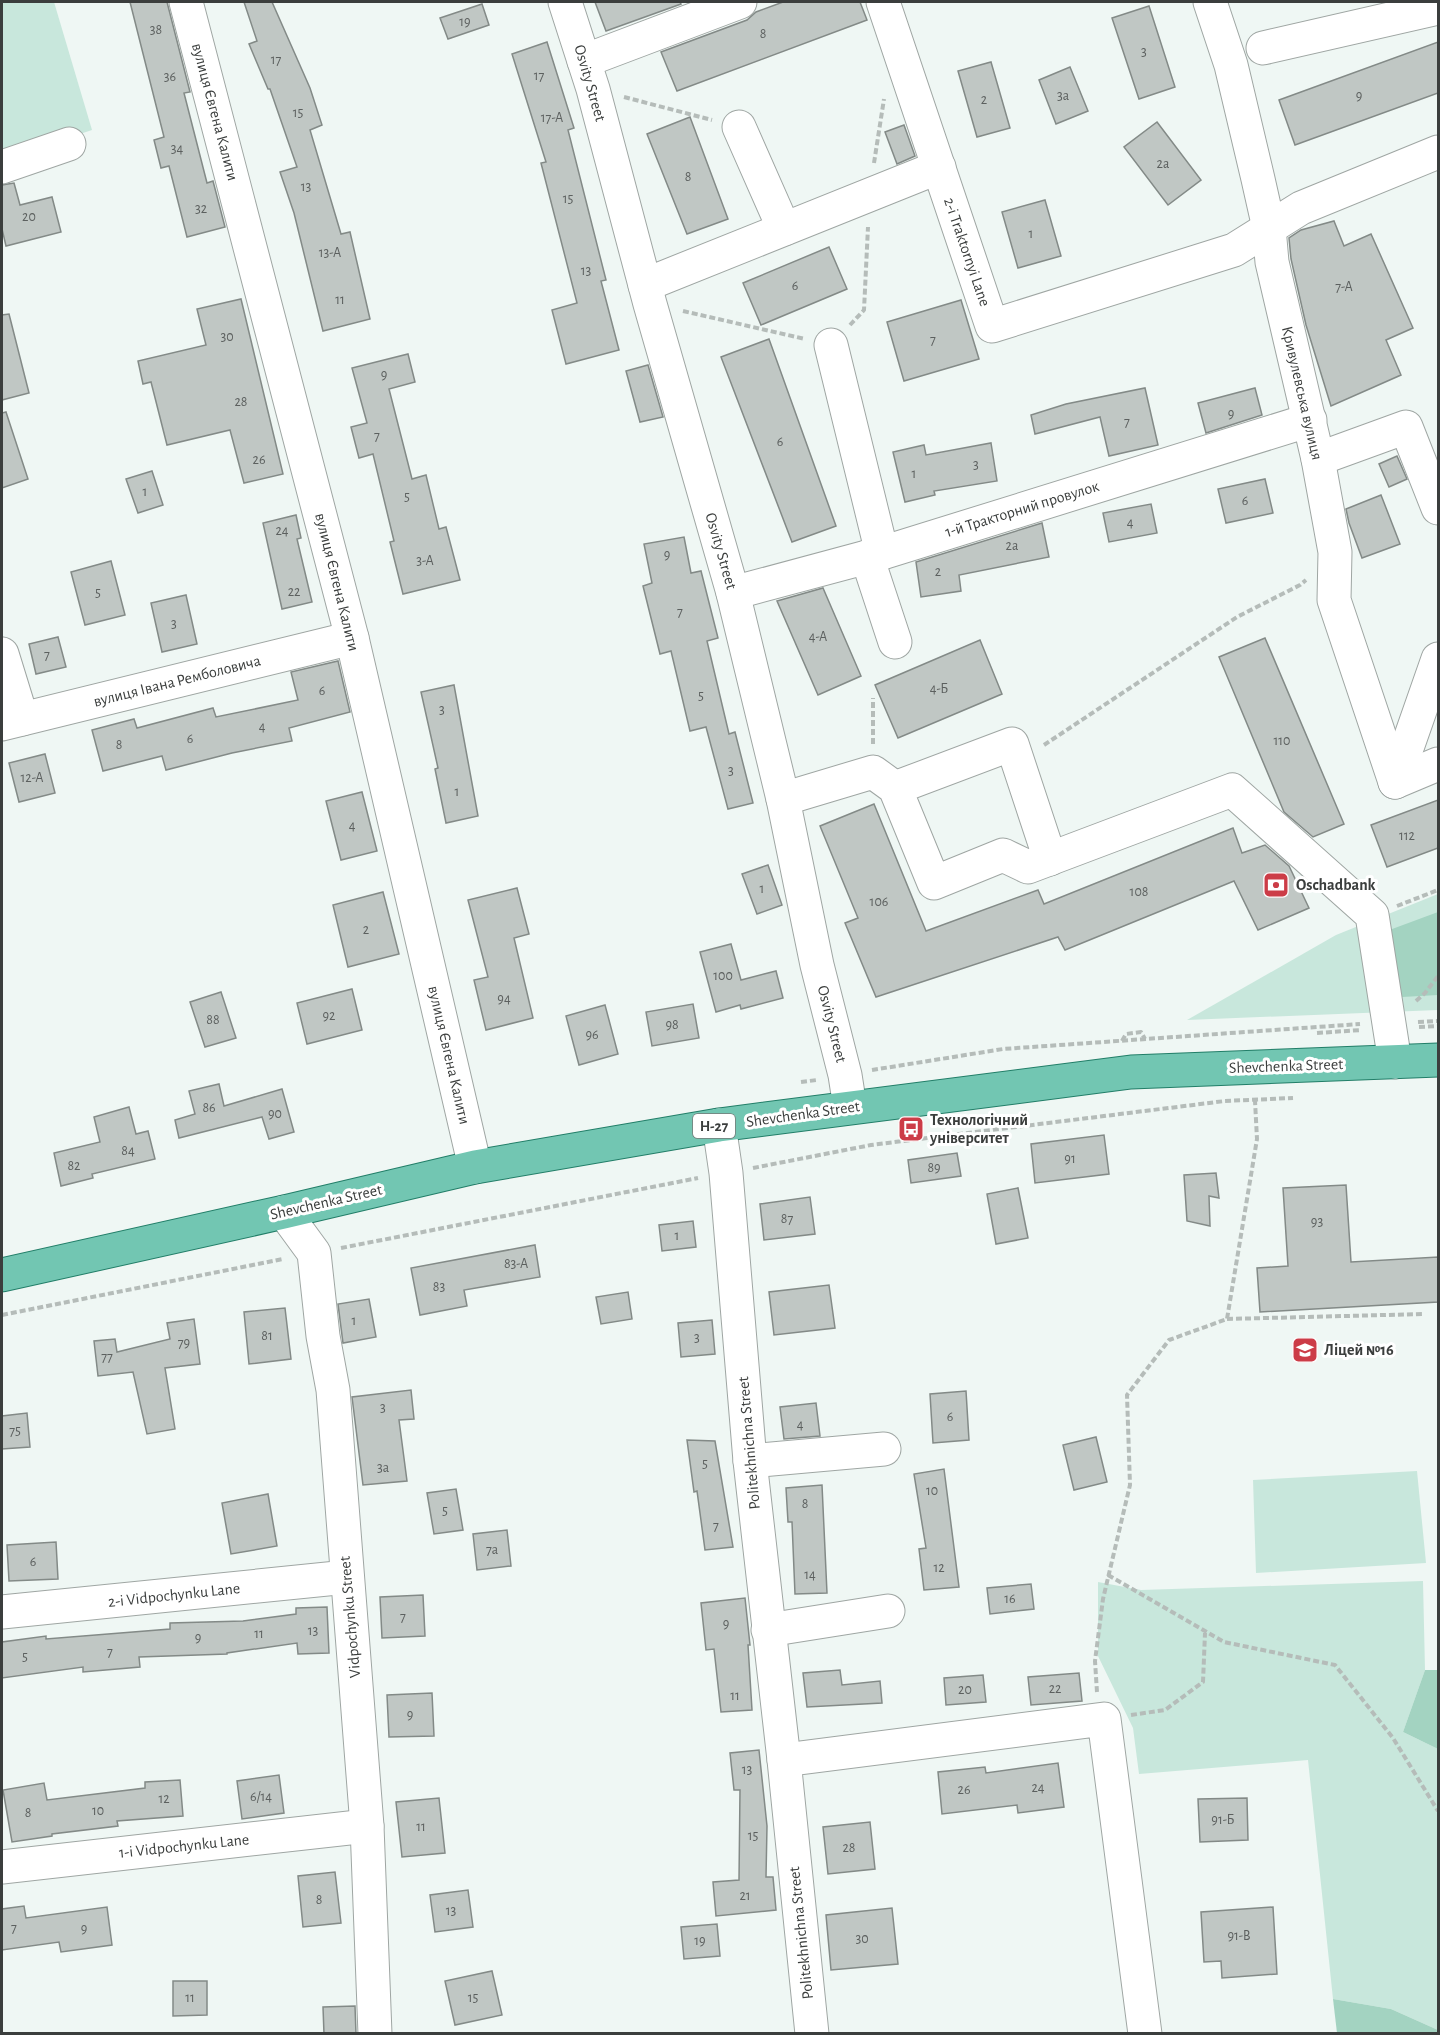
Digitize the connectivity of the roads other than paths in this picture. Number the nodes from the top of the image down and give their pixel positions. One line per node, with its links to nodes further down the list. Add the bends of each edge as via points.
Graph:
1 (186, 2): 24 (street, вулиця Євгена Калити)
2 (566, 2): 9 (street, Osvity Street)
3 (740, 2): 6 (street)
4 (883, 2): 14 (street, 2-i Traktornyi Lane)
5 (1210, 2): 15 (street, Кривулевська вулиця, via 1231,64)
6 (701, 8): 9 (street)
7 (1438, 8): 8 (street)
8 (1263, 48)
9 (589, 75): 17 (street, Osvity Street)
10 (739, 126): 16 (street)
11 (69, 144): 13 (street)
12 (1438, 152): 15 (street, via 1301,208)
13 (2, 166)
14 (939, 167): 15 (street, 2-i Traktornyi Lane, via 992,326 1234,250); 16 (street)
15 (1269, 228): 19 (street, Кривулевська вулиця, via 1272,262)
16 (784, 229): 17 (street)
17 (648, 294): 23 (street, Osvity Street)
18 (831, 345): 22 (street)
19 (1310, 420): 20 (street, Кривулевська вулиця); 22 (street, 1-й Тракторний провулок)
20 (1318, 459): 21 (street, via 1406,427); 31 (street, Кривулевська вулиця, via 1335,552 1334,600)
21 (1438, 508)
22 (874, 555): 23 (street, 1-й Тракторний провулок); 25 (street)
23 (733, 593): 32 (street, Osvity Street)
24 (352, 638): 28 (street, вулиця Івана Ремболовича); 38 (street, вулиця Євгена Калити)
25 (895, 642)
26 (2, 654): 28 (street)
27 (1438, 659): 31 (street)
28 (12, 722)
29 (1438, 764): 31 (street)
30 (884, 780): 32 (street); 33 (street, via 934,883 1003,855 1028,867); 33 (street, via 1012,744)
31 (1395, 782)
32 (783, 799): 36 (street, Osvity Street)
33 (1050, 859): 35 (street, via 1232,790 1372,915)
34 (1438, 1060): 35 (main road, Shevchenka Street / Н-27)
35 (1395, 1062): 36 (main road, Shevchenka Street / Н-27, via 1131,1072)
36 (850, 1107): 37 (main road, Shevchenka Street / Н-27)
37 (719, 1125): 38 (main road, Shevchenka Street / Н-27); 42 (street, Politekhnichna Street)
38 (475, 1167): 39 (main road, Shevchenka Street / Н-27)
39 (284, 1212): 40 (main road, Shevchenka Street / Н-27); 43 (street, Vidpochynku Street, via 314,1253 333,1390)
40 (2, 1275)
41 (884, 1449): 42 (street)
42 (750, 1461): 46 (street, Politekhnichna Street)
43 (347, 1577): 45 (street, 2-i Vidpochynku Lane); 48 (street, Vidpochynku Street)
44 (888, 1611): 46 (street)
45 (2, 1612)
46 (768, 1630): 47 (street, Politekhnichna Street)
47 (784, 1760): 51 (street, Politekhnichna Street); 52 (street, via 1104,1719)
48 (367, 1826): 49 (street, 1-i Vidpochynku Lane); 50 (street, Vidpochynku Street)
49 (2, 1867)
50 (375, 2034)
51 (812, 2034)
52 (1144, 2034)

